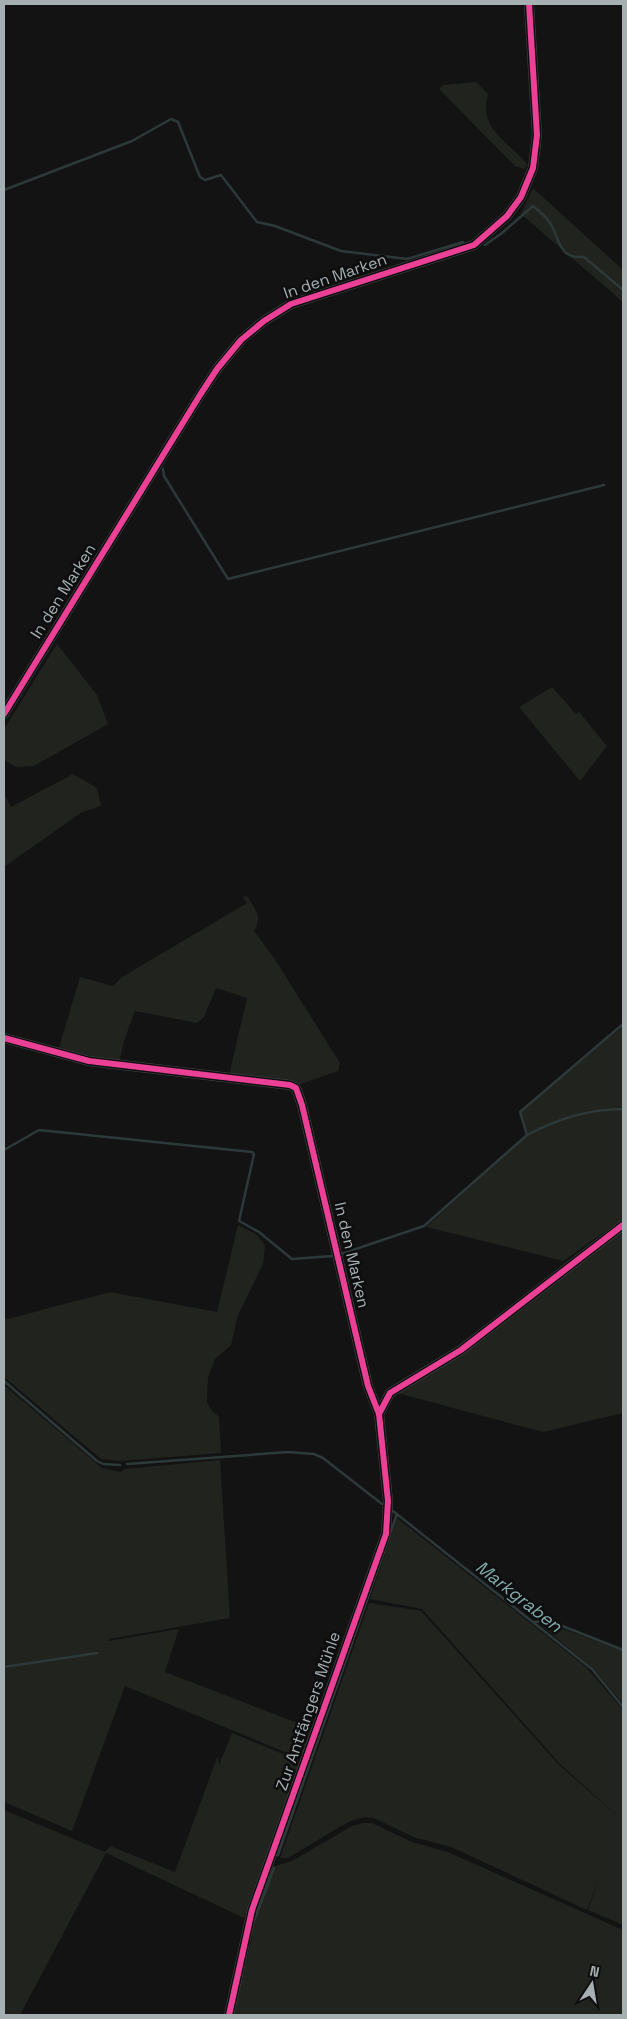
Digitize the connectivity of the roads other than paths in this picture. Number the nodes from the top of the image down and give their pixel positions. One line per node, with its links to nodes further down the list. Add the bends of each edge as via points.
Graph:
1 (529, 4): 2 (street, In den Marken, via 536,152 526,185 507,216 474,245 291,304 251,331 204,389)
2 (4, 714)
3 (4, 1038): 5 (street, In den Marken, via 89,1061 296,1088)
4 (623, 1225): 6 (street, via 461,1350)
5 (368, 1386): 6 (street); 7 (street, In den Marken)
6 (390, 1394): 7 (street)
7 (379, 1414): 8 (street, Zur Antfängers Mühle, via 388,1501 386,1534 252,1910)
8 (229, 2015)

